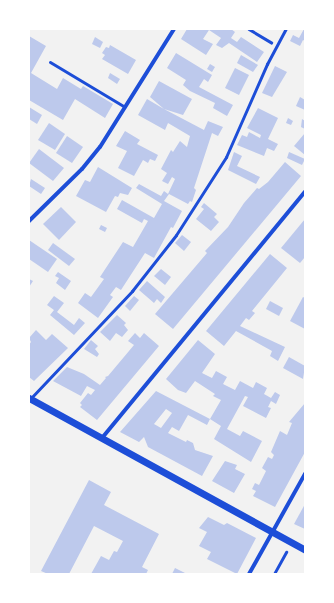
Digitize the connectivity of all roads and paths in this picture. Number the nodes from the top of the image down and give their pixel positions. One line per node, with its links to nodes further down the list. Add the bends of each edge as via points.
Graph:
1 (174, 29): 6 (street)
2 (249, 29): 4 (path)
3 (286, 29): 4 (lane)
4 (277, 46): 9 (lane, via 226,157 176,235 132,291)
5 (50, 62): 6 (lane)
6 (125, 107): 8 (street, via 82,169)
7 (305, 192): 10 (street)
8 (29, 221)
9 (29, 399): 10 (street)
10 (102, 438): 12 (street)
11 (305, 474): 12 (street)
12 (272, 532): 13 (street); 15 (street)
13 (291, 542): 14 (street); 16 (path)
14 (305, 550)
15 (249, 574)
16 (274, 574)

